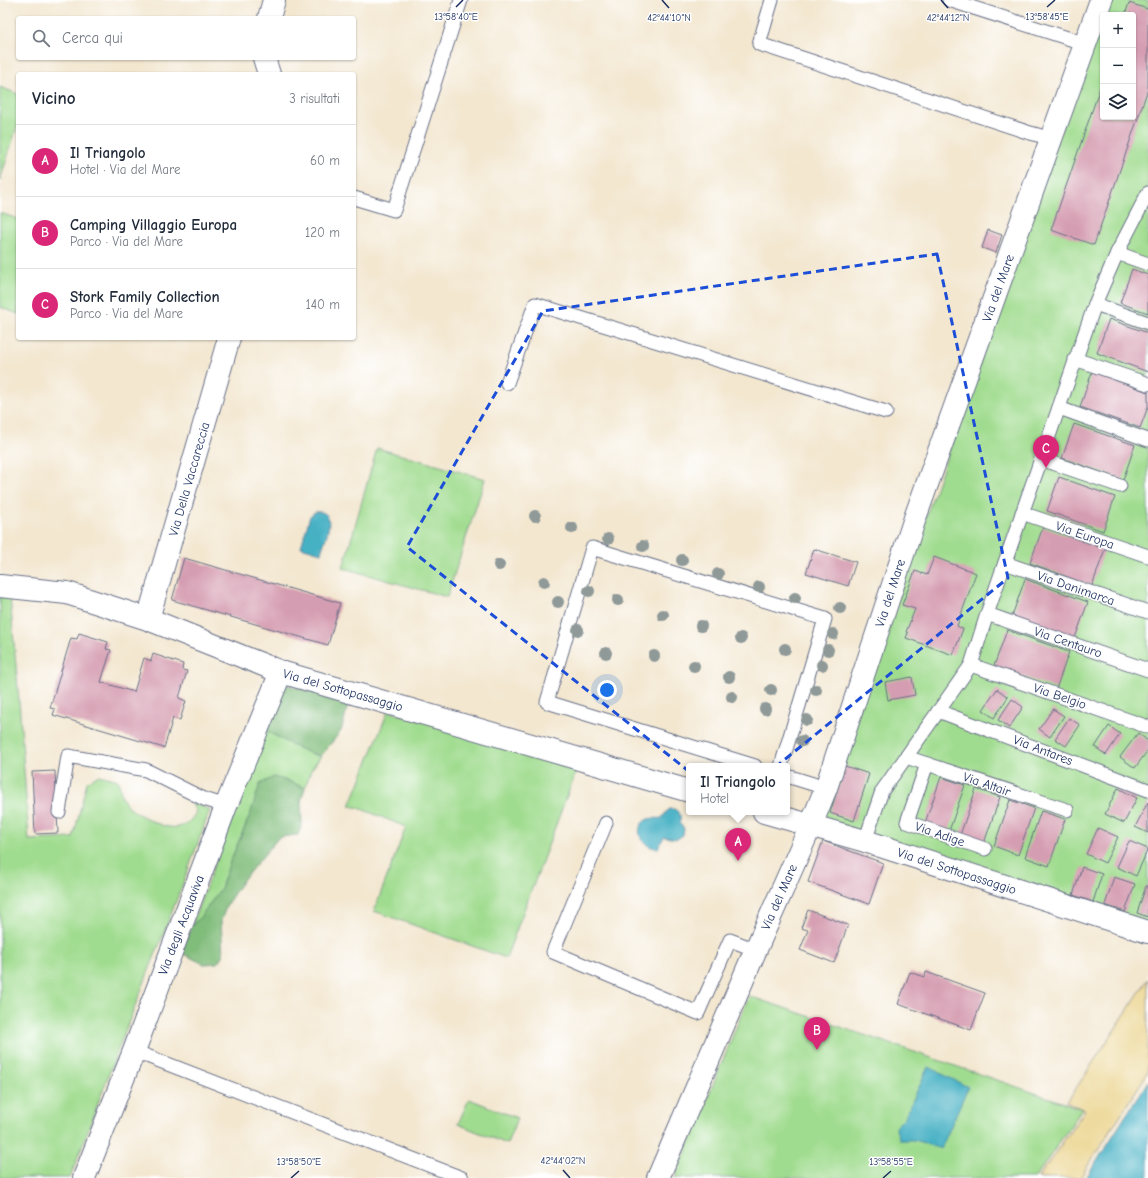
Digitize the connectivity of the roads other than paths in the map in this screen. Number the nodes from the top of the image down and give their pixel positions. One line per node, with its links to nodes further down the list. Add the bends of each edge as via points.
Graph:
1 (274, 0): 6 (street)
2 (460, 0): 12 (lane, via 394,210)
3 (772, 0): 10 (lane, via 759,44)
4 (949, 0): 7 (lane)
5 (1101, 0): 7 (street, Via del Mare)
6 (270, 16)
7 (1086, 44): 10 (street, Via del Mare)
8 (265, 60): 9 (street)
9 (268, 72)
10 (1052, 139): 43 (street, Via del Mare, via 909,537)
11 (1148, 193): 13 (lane)
12 (356, 199)
13 (1117, 252): 14 (lane); 15 (lane)
14 (1148, 264)
15 (1095, 304): 16 (lane); 18 (lane)
16 (1148, 323)
17 (228, 340): 32 (street, Via Della Vaccareccia)
18 (1076, 359): 20 (lane); 21 (lane)
19 (508, 383): 22 (lane, via 535,304)
20 (1148, 384)
21 (1059, 408): 23 (lane); 24 (lane)
22 (886, 412)
23 (1148, 440)
24 (1041, 459): 25 (lane); 26 (lane)
25 (1120, 486)
26 (1022, 513): 27 (lane, Via Europa); 28 (lane)
27 (1148, 556)
28 (1005, 563): 30 (lane, Via Danimarca); 31 (lane)
29 (0, 586): 32 (street, Via del Sottopassaggio, via 67,593)
30 (1148, 612)
31 (987, 614): 33 (lane); 34 (lane, Via Centauro)
32 (148, 619): 35 (street, Via del Sottopassaggio)
33 (971, 665): 36 (lane); 37 (lane, Via Belgio)
34 (1148, 670)
35 (281, 672): 44 (street, Via del Sottopassaggio); 46 (street, Via degli Acquaviva)
36 (938, 711): 38 (lane); 45 (lane, Via Antares)
37 (1148, 727)
38 (906, 757): 41 (lane, Via Altair); 52 (lane, via 882,791)
39 (745, 763): 40 (lane, via 546,702 592,548 825,619)
40 (782, 763)
41 (927, 764): 47 (lane, Via Altair); 53 (lane, Via Adige, via 907,822)
42 (790, 777): 43 (lane)
43 (826, 788): 51 (street, Via del Mare)
44 (686, 790)
45 (1148, 790)
46 (226, 806): 48 (lane, via 204,799 146,770 68,756); 56 (street, Via degli Acquaviva)
47 (1067, 810)
48 (58, 812)
49 (775, 815): 51 (street, Via del Sottopassaggio)
50 (606, 822): 55 (lane, via 553,952 698,1013 730,940)
51 (811, 825): 52 (street, Via del Sottopassaggio); 55 (street, Via del Mare)
52 (865, 841): 54 (street, Via del Sottopassaggio)
53 (985, 849)
54 (1148, 932)
55 (756, 950): 59 (street, Via del Mare)
56 (134, 1050): 57 (street, Via degli Acquaviva); 58 (lane)
57 (84, 1178)
58 (462, 1178)
59 (658, 1178)

